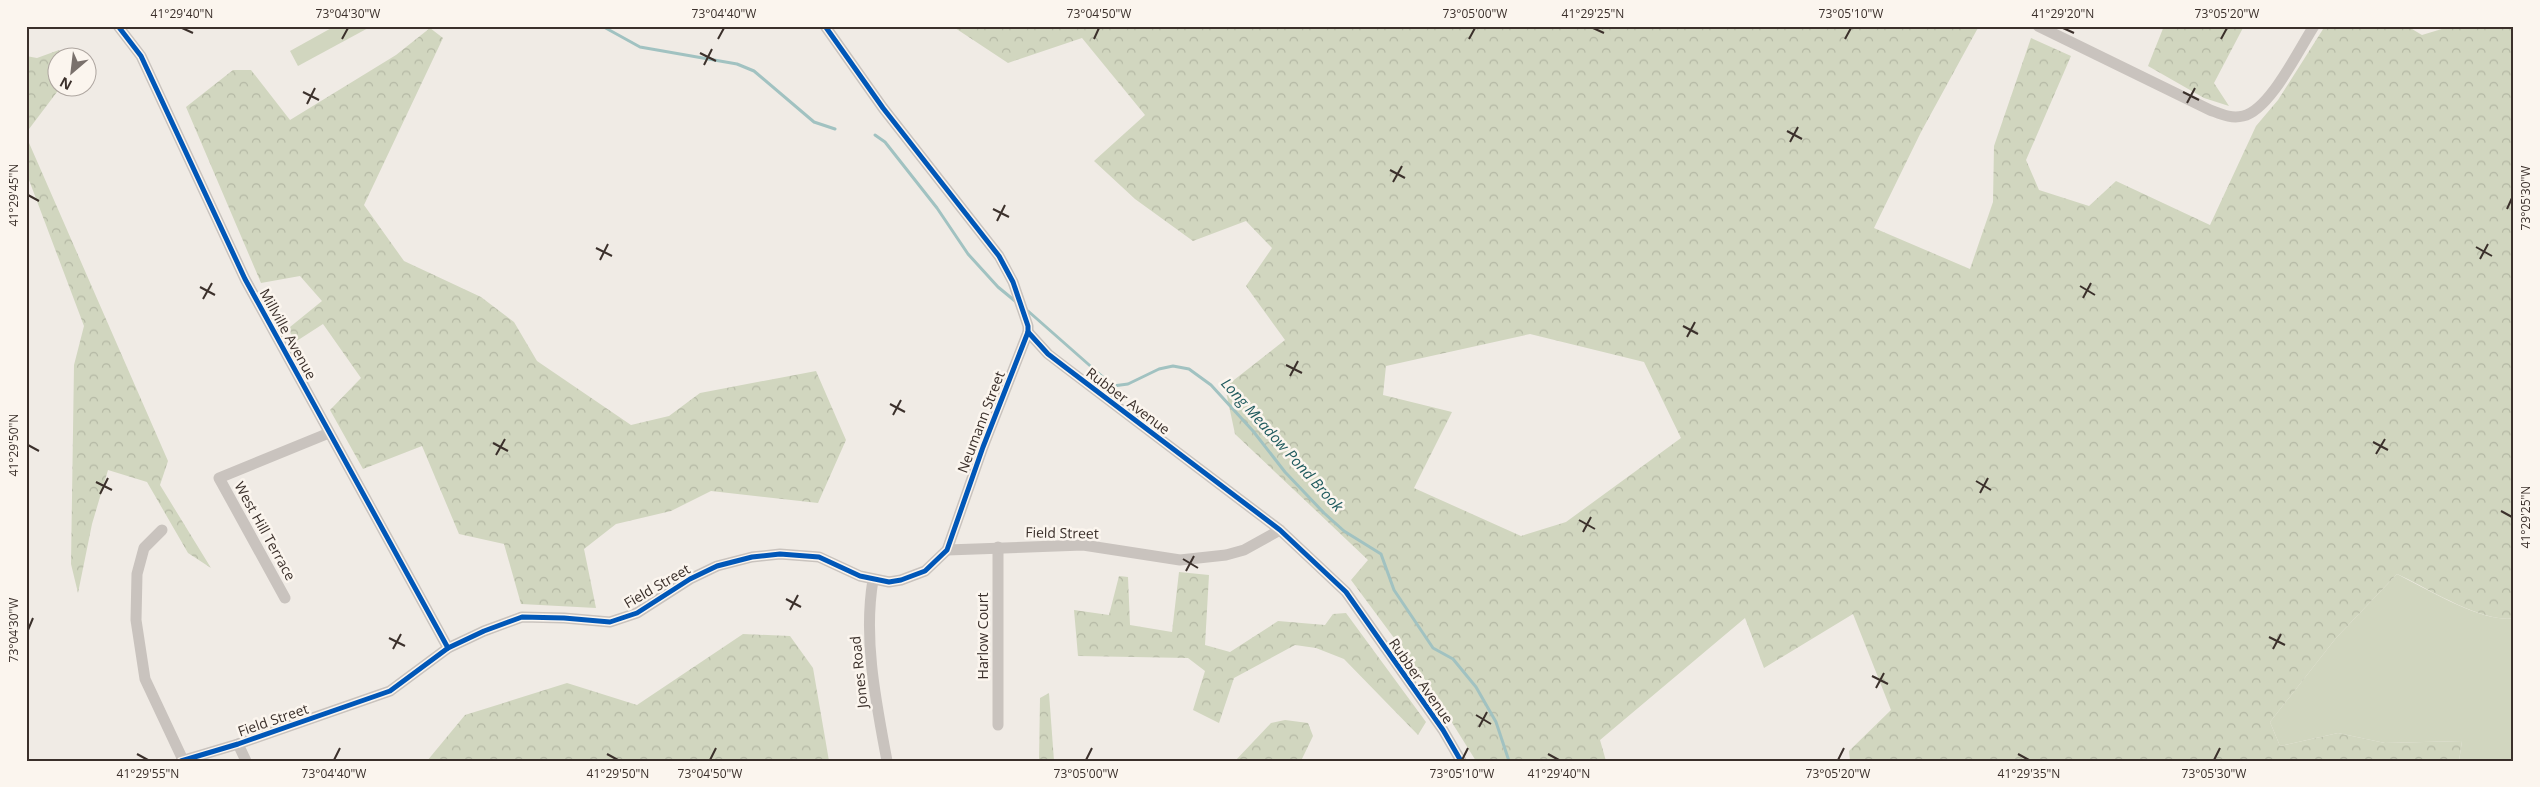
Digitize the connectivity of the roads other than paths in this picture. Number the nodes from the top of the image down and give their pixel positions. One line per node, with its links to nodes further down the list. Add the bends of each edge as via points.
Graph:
1 (118, 26): 6 (street, Millville Avenue, via 141,56 245,279)
2 (825, 26): 5 (street, Rubber Avenue, via 883,108 998,256 1019,297)
3 (2038, 26): 4 (street, via 2210,110 2236,117 2250,114 2263,103)
4 (2314, 26)
5 (1028, 329): 8 (street, Rubber Avenue, via 1059,363); 10 (street, Neumann Street)
6 (329, 432): 12 (street, West Hill Terrace, via 219,478); 13 (street, Millville Avenue)
7 (162, 530): 16 (street, via 144,548 137,574 138,638 145,679)
8 (1280, 530): 9 (street, Field Street, via 1226,556 1180,560 1083,545); 19 (street, Rubber Avenue, via 1346,592 1443,730)
9 (998, 547): 10 (street, Field Street); 14 (street, Harlow Court)
10 (948, 550): 11 (street, Field Street, via 925,571 913,576 889,582)
11 (873, 580): 13 (street, Field Street, via 819,557 752,556 717,566 637,613 610,622 522,617); 18 (street, Jones Road, via 868,618)
12 (285, 598)
13 (448, 648): 15 (street, Field Street, via 390,691)
14 (998, 725)
15 (238, 744): 16 (street, Field Street); 17 (street)
16 (182, 760)
17 (246, 761)
18 (886, 761)
19 (1460, 761)

